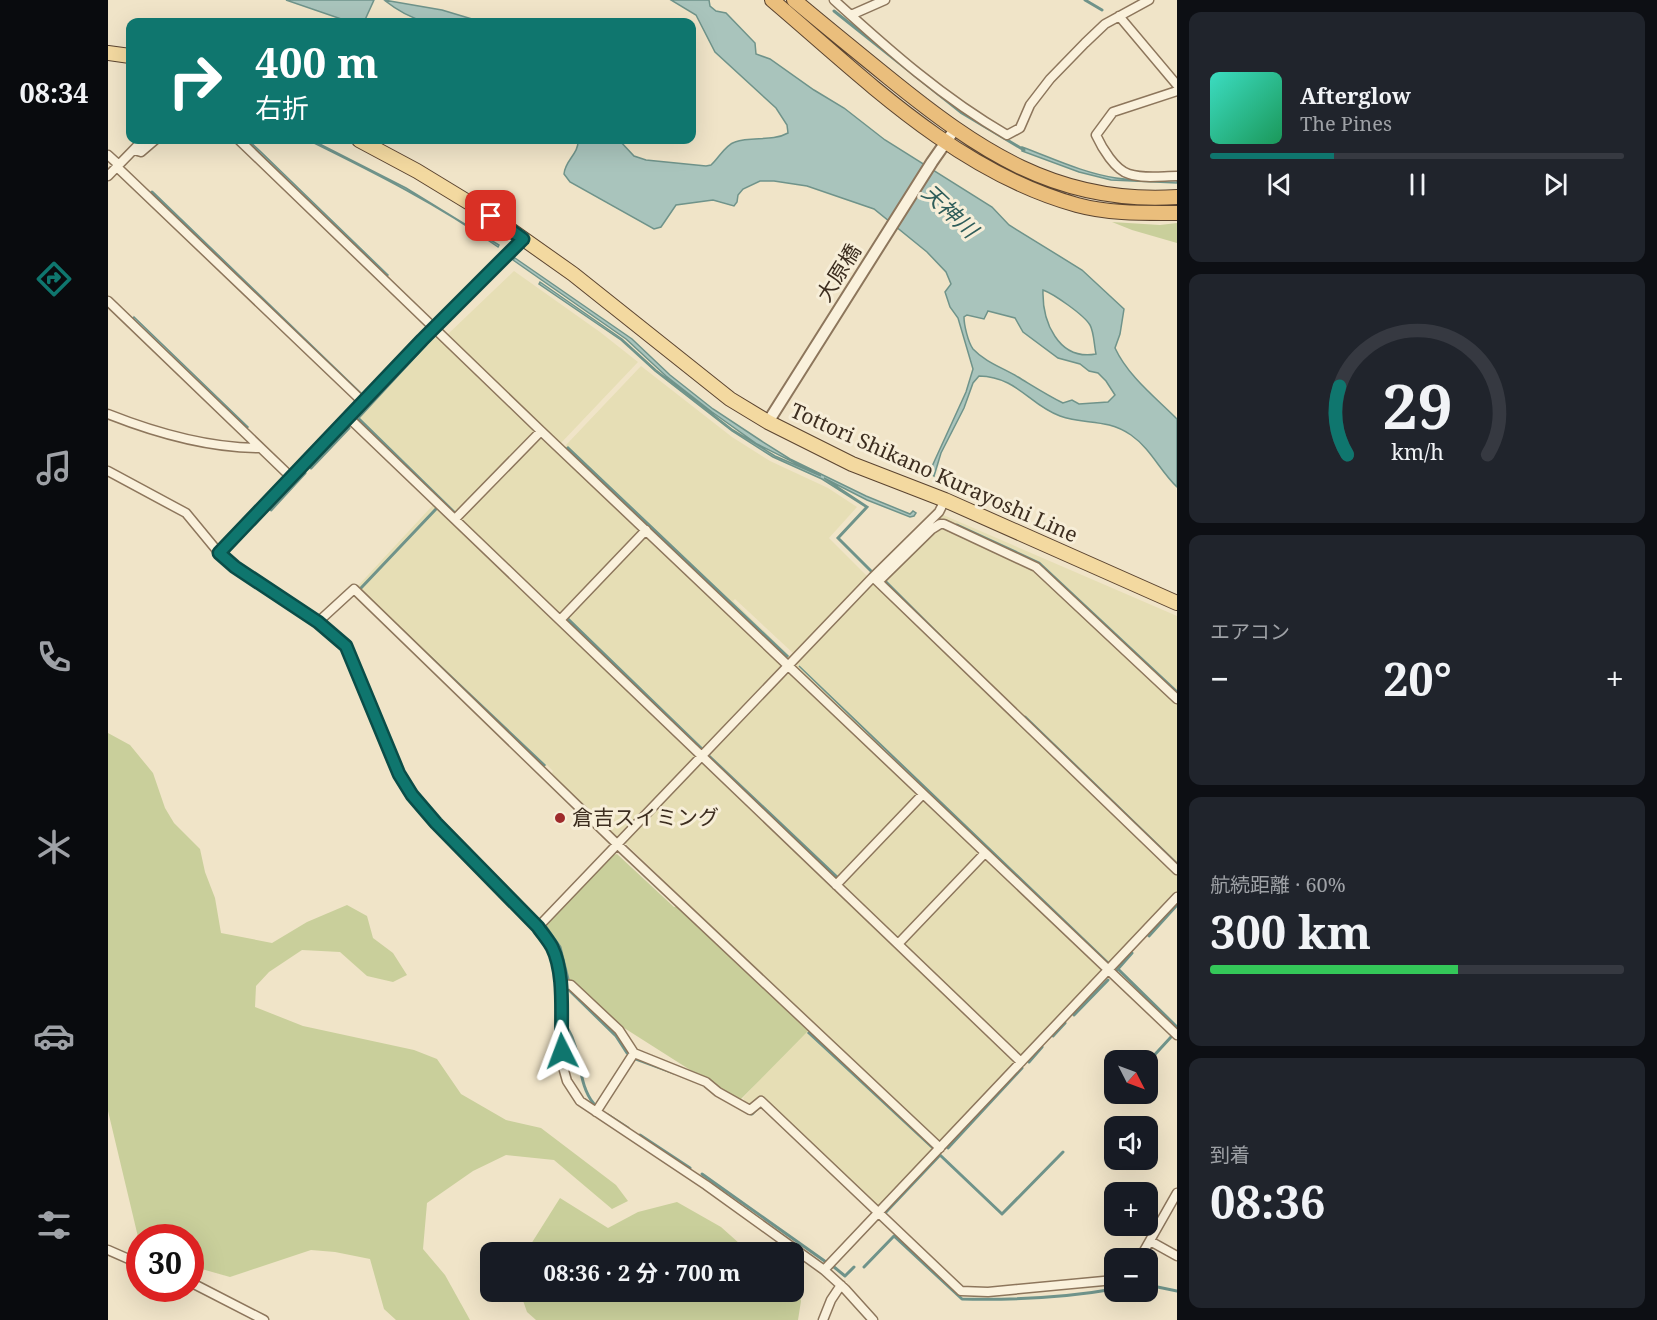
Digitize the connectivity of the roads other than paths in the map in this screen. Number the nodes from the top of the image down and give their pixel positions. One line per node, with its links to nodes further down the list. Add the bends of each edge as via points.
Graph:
1 (772, 0): 13 (highway)
2 (794, 0): 12 (highway)
3 (834, 0): 6 (street)
4 (885, 0): 6 (street)
5 (1149, 0): 7 (street)
6 (851, 15): 7 (street, via 937,89 1006,135 1020,128 1030,105 1050,79 1105,24)
7 (1119, 16): 10 (street)
8 (108, 53): 9 (main road)
9 (126, 55)
10 (1177, 85)
11 (1177, 91): 22 (street, via 1113,112 1096,135 1108,155 1128,174)
12 (955, 129): 13 (street, 大原橋); 23 (highway, via 1027,171 1066,185 1145,199)
13 (945, 142): 24 (highway, via 1002,175 1078,205 1130,214); 31 (street, 大原橋)
14 (139, 144): 18 (street)
15 (150, 144): 18 (street, via 141,152)
16 (243, 144): 27 (street)
17 (366, 144): 25 (main road, Tottori Shikano Kurayoshi Line, via 417,171)
18 (134, 150): 20 (street)
19 (108, 155): 20 (street)
20 (118, 166): 21 (street); 28 (street)
21 (108, 176)
22 (1177, 176)
23 (1177, 197)
24 (1177, 213)
25 (523, 239): 27 (street); 31 (main road, Tottori Shikano Kurayoshi Line, via 730,399)
26 (108, 301): 33 (street)
27 (435, 328): 28 (street); 32 (street)
28 (363, 402): 30 (street)
29 (108, 414): 33 (street, via 182,438 233,448)
30 (349, 418): 35 (street); 37 (street)
31 (768, 422): 36 (main road, Tottori Shikano Kurayoshi Line, via 852,464)
32 (540, 431): 37 (street); 38 (street)
33 (260, 448): 35 (street)
34 (108, 471): 39 (street, via 186,513)
35 (292, 478): 39 (street)
36 (945, 500): 40 (street, via 939,512); 41 (main road, Tottori Shikano Kurayoshi Line)
37 (455, 519): 42 (street)
38 (646, 530): 42 (street); 44 (street)
39 (219, 553): 43 (street)
40 (876, 580): 44 (street); 45 (street, via 932,529 944,524 1036,567); 50 (street)
41 (1177, 603)
42 (560, 620): 46 (street)
43 (318, 622): 48 (street, via 354,589); 53 (street, via 346,646 399,774 412,795)
44 (788, 666): 46 (street); 47 (street)
45 (1177, 699)
46 (703, 757): 48 (street); 51 (street)
47 (923, 794): 49 (street); 51 (street)
48 (618, 845): 53 (street); 61 (street)
49 (985, 853): 54 (street); 55 (street)
50 (1177, 870)
51 (836, 885): 54 (street)
52 (1177, 897): 55 (street)
53 (538, 927): 56 (street, via 556,957)
54 (898, 944): 59 (street)
55 (1107, 970): 57 (street); 59 (street)
56 (561, 984): 58 (street, via 571,985 619,1030); 60 (street, via 563,1067 580,1101)
57 (1177, 1035)
58 (634, 1053): 60 (street); 63 (street, via 706,1083 750,1110 760,1101)
59 (1021, 1062): 61 (street)
60 (596, 1112): 69 (street)
61 (940, 1148): 63 (street)
62 (1177, 1193): 64 (street)
63 (879, 1213): 69 (street); 70 (street, via 961,1291)
64 (1150, 1241): 65 (street); 67 (street)
65 (1146, 1248)
66 (108, 1250): 68 (street)
67 (1177, 1256)
68 (126, 1258)
69 (824, 1270): 71 (street)
70 (1104, 1281)
71 (841, 1285): 74 (street); 75 (street)
72 (204, 1289): 73 (street)
73 (264, 1320)
74 (823, 1320)
75 (873, 1320)

